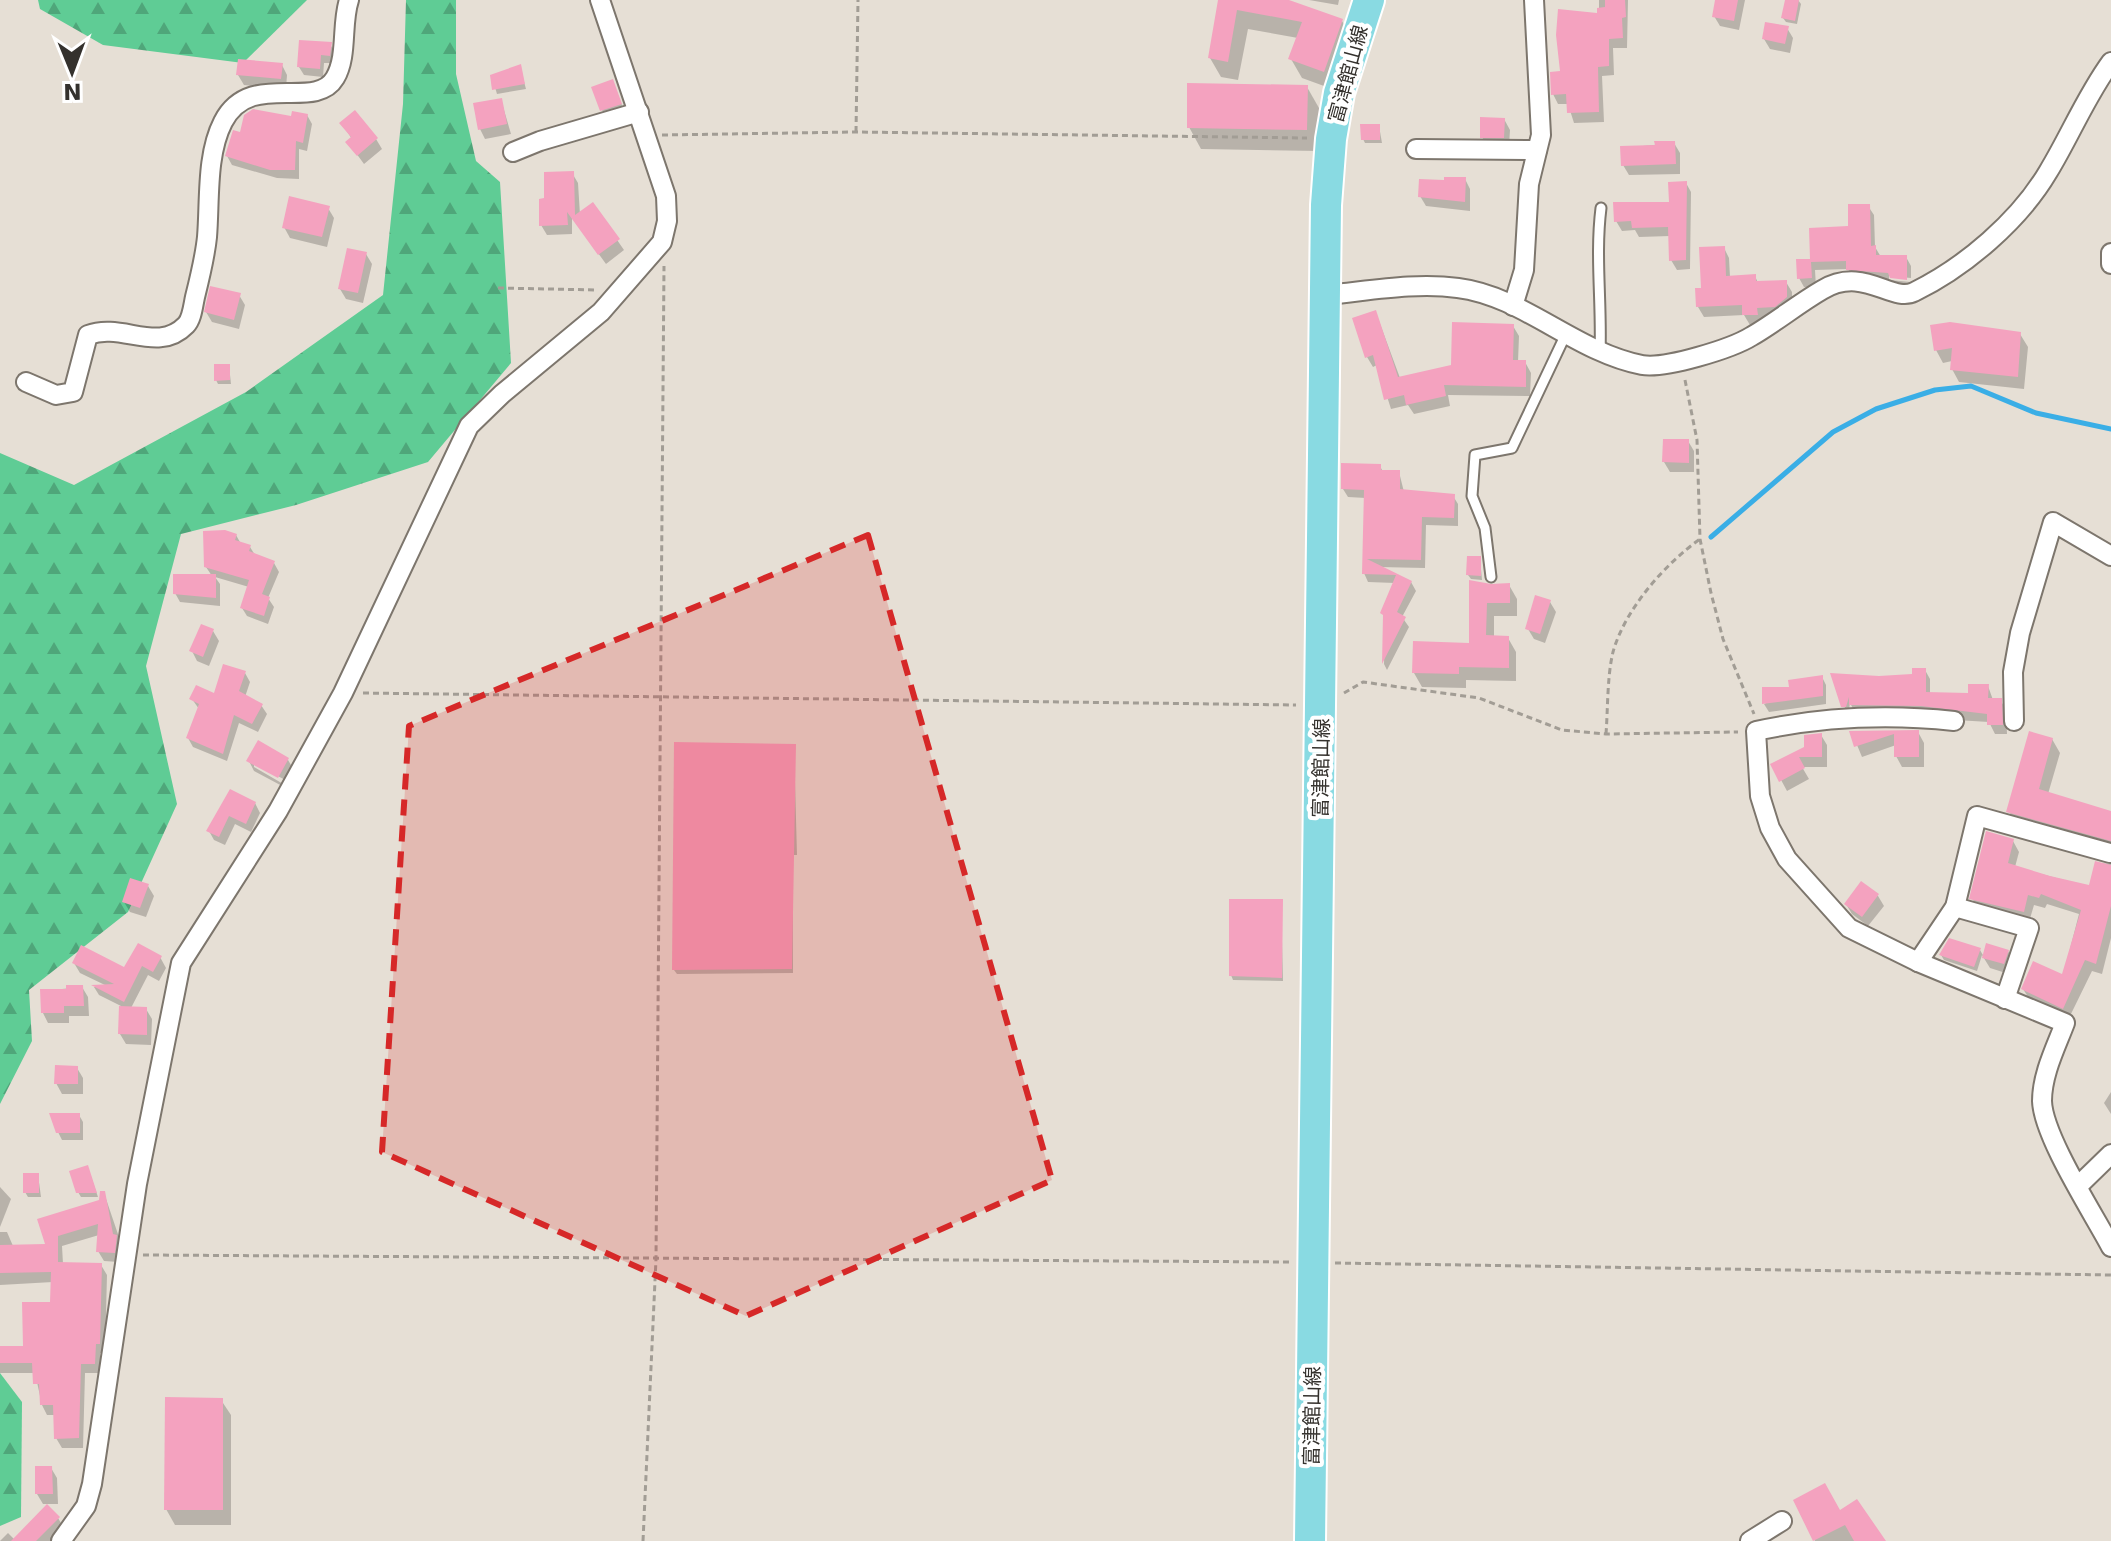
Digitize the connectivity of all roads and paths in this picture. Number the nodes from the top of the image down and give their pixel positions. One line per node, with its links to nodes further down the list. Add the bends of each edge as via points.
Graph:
1 (349, 0): 25 (street, via 341,60 329,85 313,91 250,94 223,123 212,165 207,242 188,323 172,336 146,339 104,329 88,335 73,392 56,395)
2 (600, 0): 7 (street)
3 (858, 0): 8 (path)
4 (1369, 0): 10 (main road, 富津館山線, via 1339,93)
5 (1534, 0): 12 (street, via 1541,115)
6 (2111, 62): 24 (street, via 2046,175 2014,218 1936,279 1910,294 1845,280 1749,338)
7 (639, 112): 9 (street); 13 (street)
8 (856, 132): 9 (path); 10 (path)
9 (647, 135): 15 (street, via 666,196)
10 (1331, 139): 20 (main road, 富津館山線)
11 (1416, 149): 12 (street)
12 (1537, 150): 21 (street, via 1529,184 1524,270)
13 (513, 152)
14 (1601, 208): 23 (lane, via 1596,249)
15 (662, 242): 19 (street); 30 (path)
16 (2111, 253): 17 (street)
17 (2111, 264)
18 (498, 288): 19 (path)
19 (618, 293): 29 (street, via 469,426)
20 (1326, 295): 21 (street, via 1460,288); 31 (main road, 富津館山線)
21 (1513, 306): 22 (street)
22 (1565, 336): 23 (street); 28 (lane, via 1512,448 1475,455 1472,496 1485,528)
23 (1600, 353): 24 (street, via 1645,366)
24 (1681, 361): 26 (path, via 1697,440)
25 (26, 382)
26 (1700, 539): 34 (path, via 1723,639); 35 (path, via 1669,561 1643,595 1613,651)
27 (2111, 556): 33 (street, via 2053,522 2018,646)
28 (1491, 577)
29 (343, 693): 30 (path); 43 (street, via 278,811 181,963)
30 (660, 696): 31 (path); 44 (path)
31 (1322, 705): 35 (path, via 1363,682 1479,698 1562,730); 45 (main road, 富津館山線)
32 (1954, 721): 34 (street, via 1846,718)
33 (2014, 721)
34 (1756, 731): 35 (path); 38 (street, via 1760,796 1787,859 1849,928)
35 (1606, 734)
36 (2110, 853): 37 (street, via 1977,816)
37 (1955, 907): 38 (street); 39 (street, via 2029,928)
38 (1918, 962): 39 (street)
39 (2005, 999): 41 (street, via 2065,1023 2042,1102 2048,1127)
40 (2111, 1154): 41 (street)
41 (2078, 1186): 42 (street)
42 (2111, 1247)
43 (127, 1255): 44 (path); 48 (street, via 92,1484 86,1506)
44 (656, 1259): 45 (path); 49 (path)
45 (1313, 1263): 46 (path); 50 (main road, 富津館山線)
46 (2111, 1275)
47 (1782, 1521): 51 (street)
48 (61, 1541)
49 (643, 1541)
50 (1310, 1541)
51 (1750, 1541)

